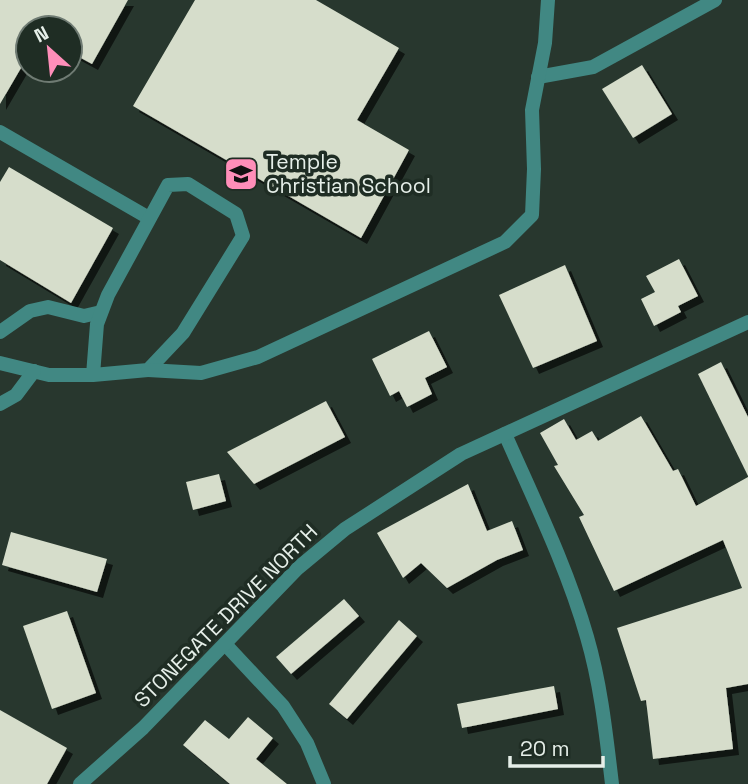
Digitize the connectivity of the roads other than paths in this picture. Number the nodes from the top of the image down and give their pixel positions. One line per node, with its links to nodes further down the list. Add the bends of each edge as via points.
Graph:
1 (548, 0): 3 (street)
2 (715, 0): 3 (street, via 593,67)
3 (538, 77): 10 (street, via 532,110 532,215 505,242 258,357 201,373)
4 (0, 132): 5 (street)
5 (149, 218): 6 (street); 10 (street, via 168,185 188,184 236,214 243,236 183,333)
6 (101, 312): 8 (street, via 84,316 48,307 30,312); 12 (street)
7 (748, 322): 14 (street, STONEGATE DRIVE NORTH)
8 (0, 332)
9 (0, 363): 11 (street)
10 (148, 370): 12 (street)
11 (34, 371): 12 (street); 13 (street, via 16,395)
12 (93, 375)
13 (0, 404)
14 (505, 434): 15 (street, STONEGATE DRIVE NORTH, via 461,454 345,529 298,568); 18 (street, via 562,564 587,637 603,708)
15 (225, 644): 16 (street, STONEGATE DRIVE NORTH); 17 (street, via 283,706 307,743)
16 (80, 784)
17 (324, 784)
18 (612, 784)

